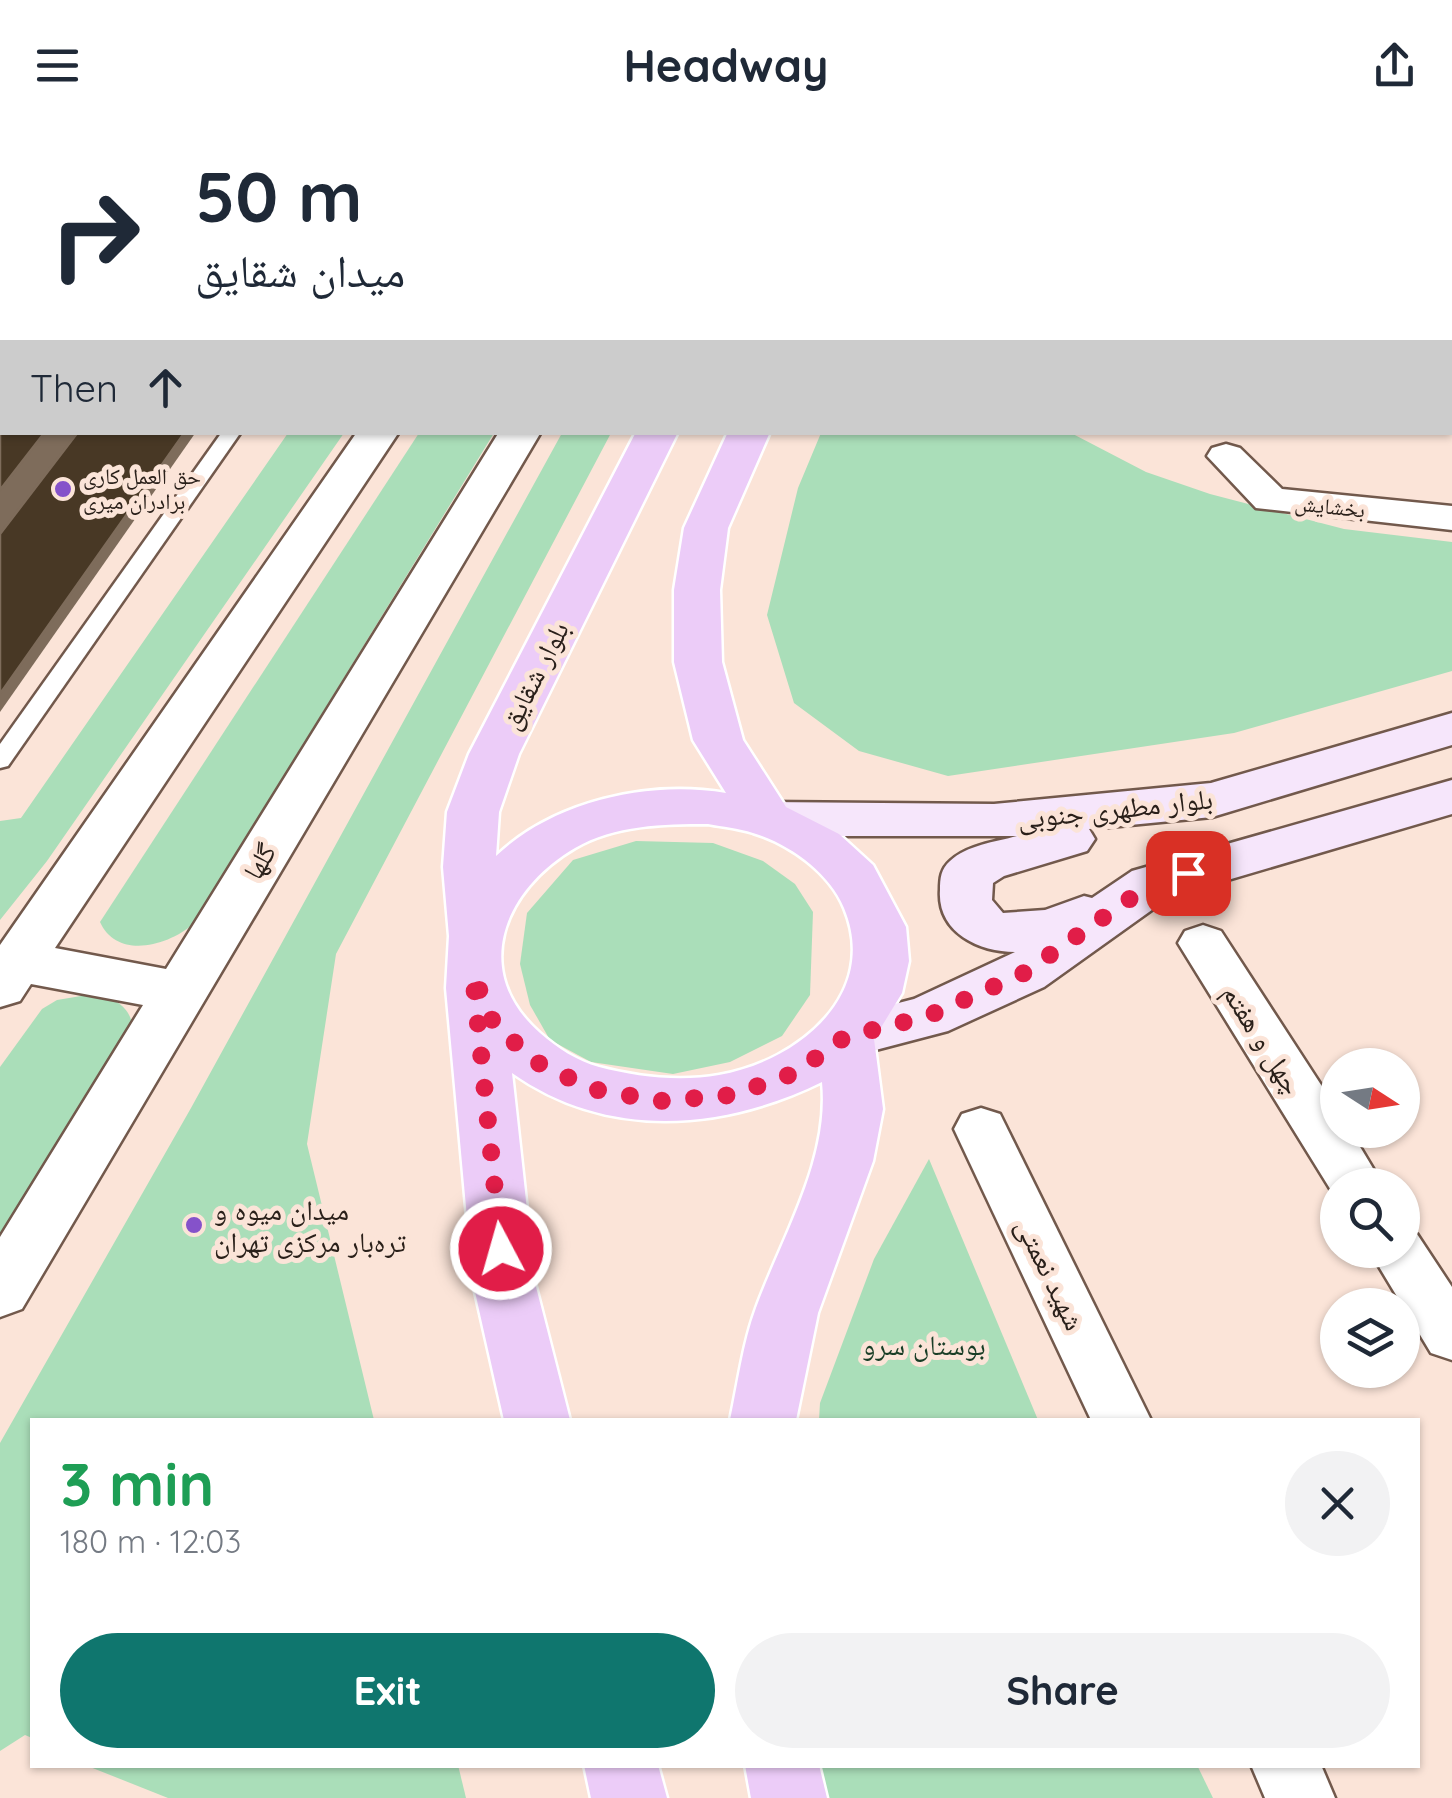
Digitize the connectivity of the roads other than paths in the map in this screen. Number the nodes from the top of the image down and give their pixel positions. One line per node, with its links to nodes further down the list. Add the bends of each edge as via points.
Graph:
1 (230, 435): 9 (lane)
2 (376, 435): 16 (street)
3 (518, 435): 17 (street, گلها)
4 (655, 435): 15 (main road, بلوار شقایق, via 494,754 473,812)
5 (748, 435): 12 (main road, via 706,528 698,662 718,740)
6 (1226, 456): 7 (street, بخشایش, via 1270,500)
7 (1452, 518)
8 (1452, 729): 11 (main road, بلوار مطهری جنوبی)
9 (0, 761)
10 (1452, 797): 13 (main road)
11 (1212, 800): 12 (main road, بلوار مطهری جنوبی, via 994,821); 13 (main road, via 985,863 966,876 963,892 970,916 991,932 1034,933)
12 (768, 819): 15 (main road, via 708,807 644,808 585,823 533,850 494,888); 18 (main road, via 815,842 852,873 876,911 884,954 873,998)
13 (1151, 884): 18 (main road, via 1024,973 928,1016)
14 (1203, 943): 20 (street, چهل و هفتم)
15 (473, 954): 18 (main road, via 493,1022 534,1061 592,1089 660,1101 732,1095 795,1073); 24 (main road, بلوار شقایق, via 504,1282)
16 (6, 974): 17 (street)
17 (180, 992): 22 (street, گلها)
18 (845, 1037): 25 (main road, via 854,1109 843,1161 786,1314)
19 (981, 1128): 26 (street, شهید نعمتی)
20 (1345, 1168)
21 (1409, 1268): 23 (street)
22 (0, 1291)
23 (1452, 1336)
24 (538, 1418)
25 (762, 1418)
26 (1119, 1418)
27 (621, 1768): 30 (main road)
28 (783, 1768): 31 (main road)
29 (1287, 1768): 32 (street)
30 (629, 1798)
31 (789, 1798)
32 (1301, 1798)

